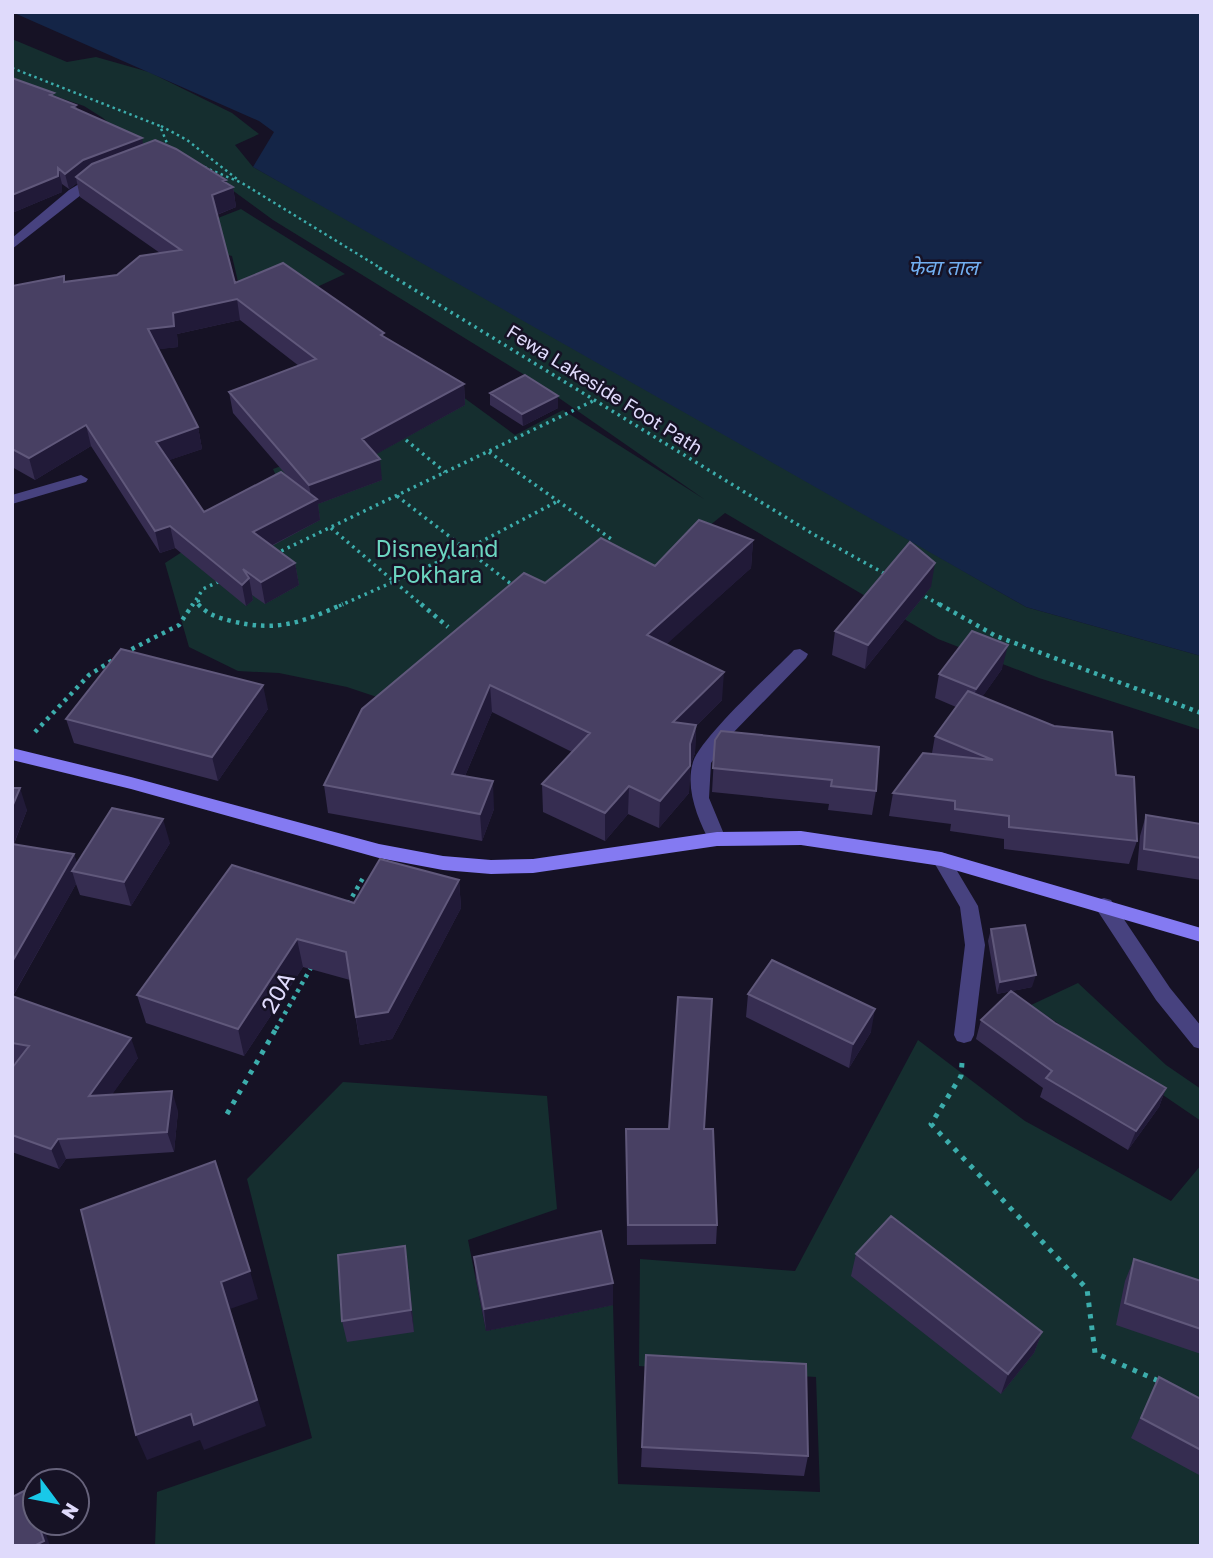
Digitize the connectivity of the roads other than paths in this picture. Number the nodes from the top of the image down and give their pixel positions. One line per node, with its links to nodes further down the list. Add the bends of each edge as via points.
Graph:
1 (114, 172): 2 (street, via 73,192)
2 (12, 245)
3 (81, 479): 4 (street)
4 (12, 500)
5 (800, 654): 7 (street, via 722,734 702,762 700,798)
6 (14, 755): 7 (main road, via 379,851 443,863 533,866)
7 (717, 839): 8 (main road, via 801,838)
8 (941, 859): 9 (main road); 11 (street, via 969,906 975,945)
9 (1104, 905): 10 (main road); 12 (street, via 1163,994)
10 (1201, 935)
11 (964, 1035)
12 (1201, 1041)

